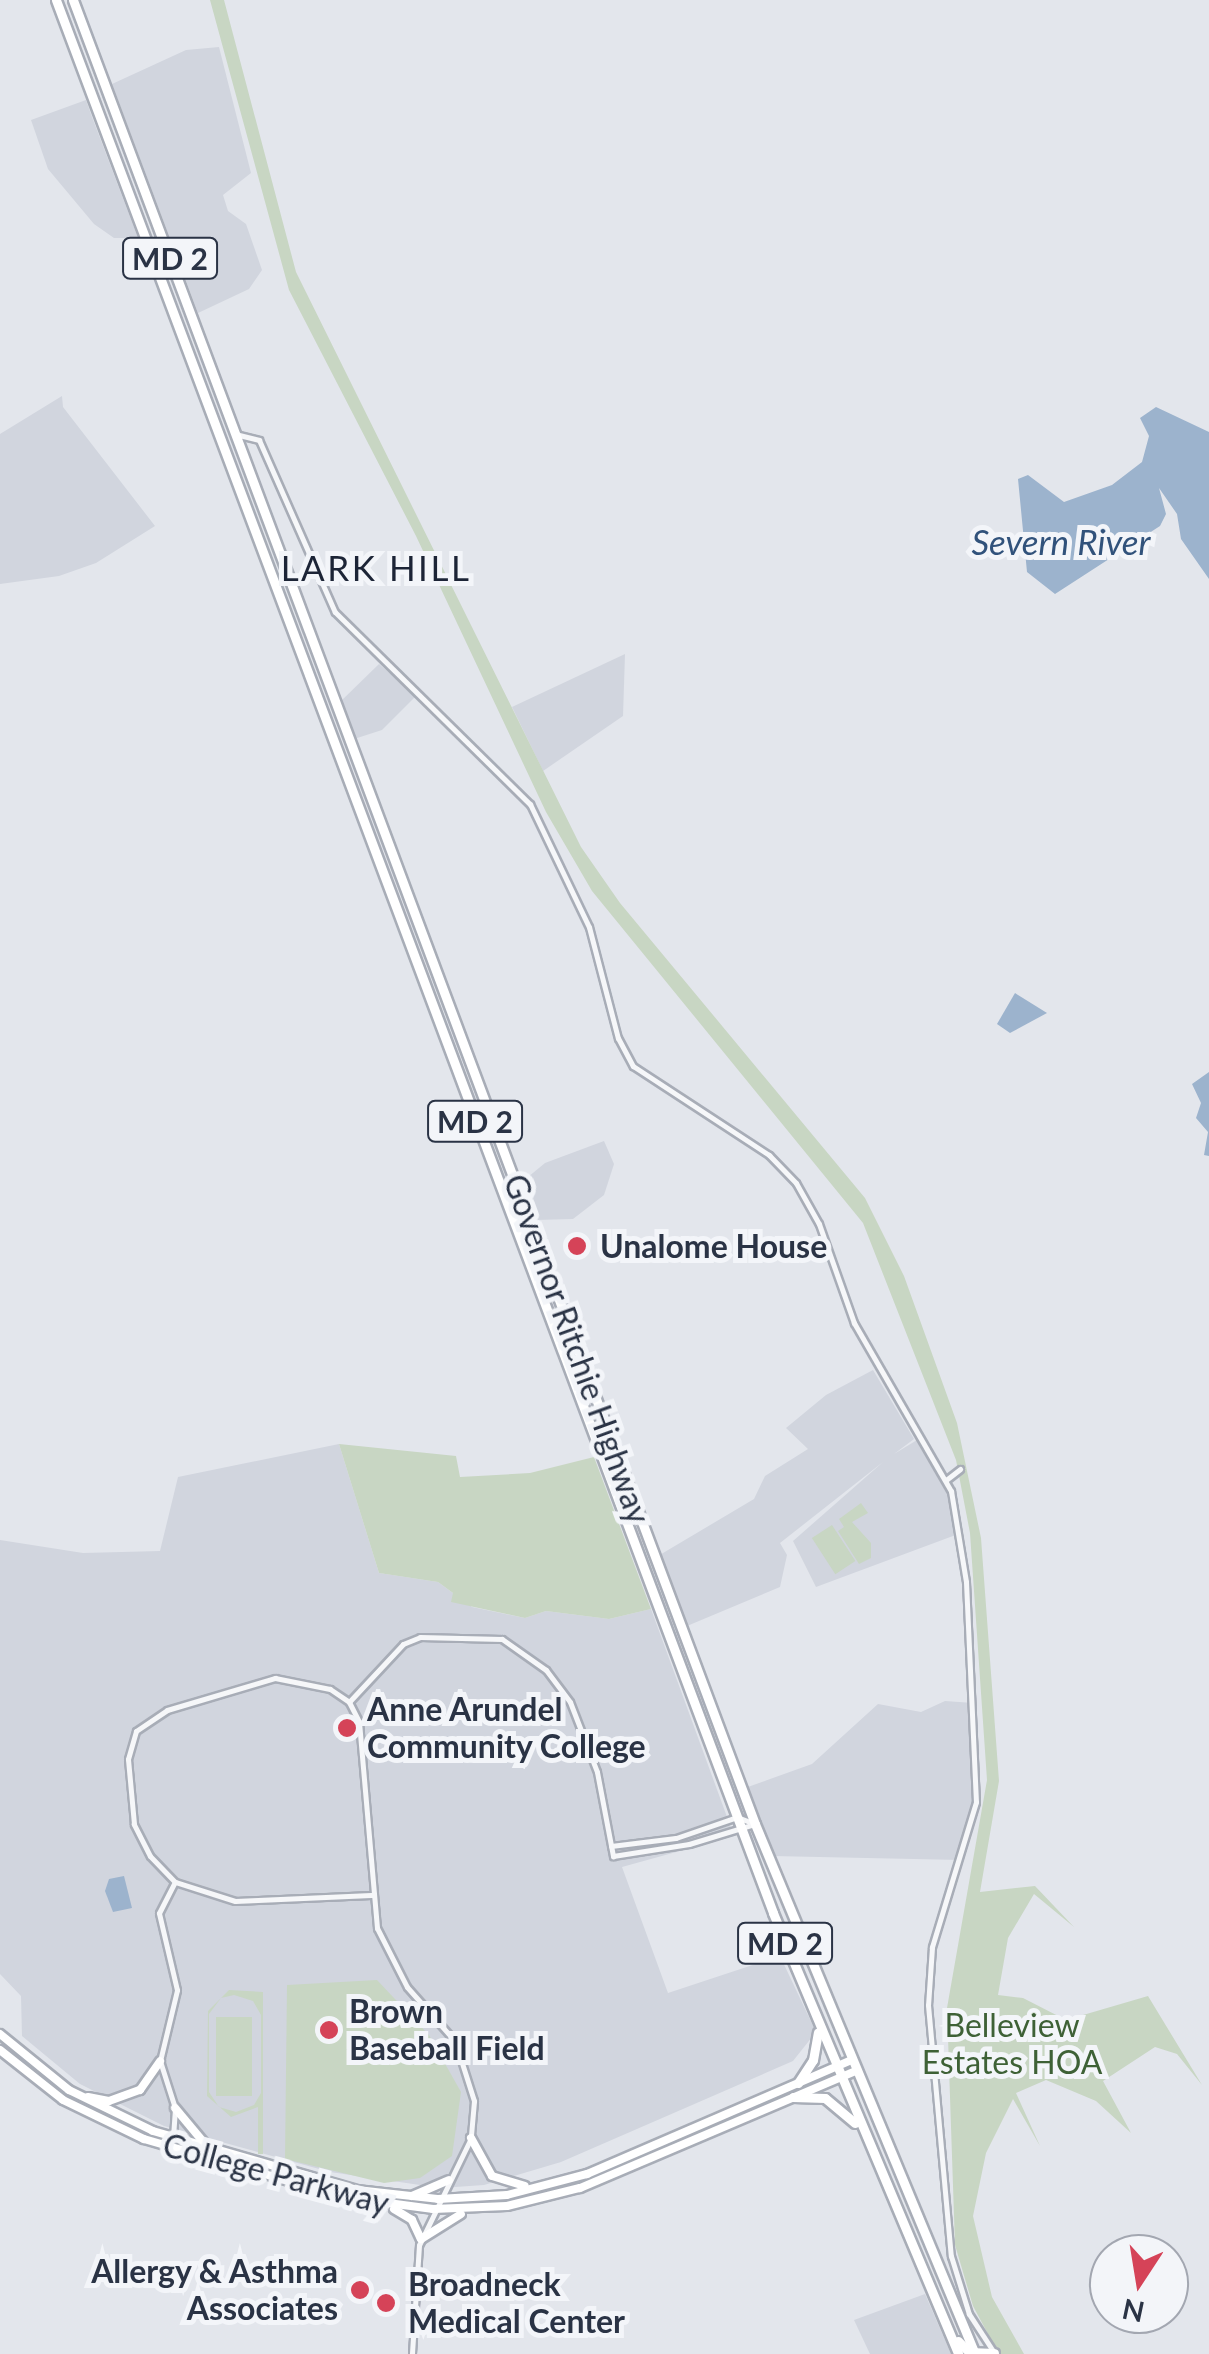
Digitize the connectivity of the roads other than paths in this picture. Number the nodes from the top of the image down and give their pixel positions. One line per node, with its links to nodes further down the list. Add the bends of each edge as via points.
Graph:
1 (56, 0): 3 (highway, Governor Ritchie Highway / MD 2)
2 (73, 0): 4 (highway, Governor Ritchie Highway / MD 2)
3 (215, 424): 4 (highway); 5 (highway, Governor Ritchie Highway / MD 2)
4 (235, 434): 6 (highway, Governor Ritchie Highway / MD 2); 14 (street, via 259,440 335,612 530,804 588,926 618,1038 633,1066 769,1156 796,1183 824,1236 854,1323)
5 (311, 681): 6 (highway, via 324,700); 7 (highway, Governor Ritchie Highway / MD 2)
6 (334, 701): 8 (highway, Governor Ritchie Highway / MD 2)
7 (322, 710): 8 (highway, via 333,710); 10 (highway, Governor Ritchie Highway / MD 2)
8 (351, 744): 9 (highway, Governor Ritchie Highway / MD 2)
9 (455, 1022): 10 (highway); 11 (highway, Governor Ritchie Highway / MD 2)
10 (440, 1024): 12 (highway, Governor Ritchie Highway / MD 2)
11 (587, 1379): 12 (highway); 17 (highway, Governor Ritchie Highway / MD 2)
12 (574, 1383): 16 (highway, Governor Ritchie Highway / MD 2)
13 (960, 1468): 14 (street)
14 (946, 1480): 48 (street, via 962,1533 976,1802 932,1947 928,2004)
15 (349, 1702): 18 (street, via 403,1644 420,1637 479,1635 522,1649 546,1670 578,1718); 19 (street, via 309,1681 258,1679 154,1716 136,1731 128,1759 134,1824); 20 (street, via 358,1722)
16 (738, 1821): 17 (street); 18 (street); 18 (street, via 689,1844 613,1856); 21 (highway, Governor Ritchie Highway / MD 2)
17 (755, 1824): 25 (highway, Governor Ritchie Highway / MD 2)
18 (611, 1846)
19 (175, 1882): 20 (street, via 235,1901); 24 (street, via 159,1913 177,1990)
20 (371, 1895): 35 (street, via 392,1964 465,2060 474,2101)
21 (818, 2025): 26 (highway, Governor Ritchie Highway / MD 2); 29 (highway, via 813,2060)
22 (0, 2034): 30 (main road, College Parkway)
23 (3, 2053): 36 (main road, College Parkway, via 90,2116)
24 (160, 2061): 30 (main road, via 148,2082 126,2097 110,2101); 32 (street)
25 (849, 2061): 26 (main road, College Parkway); 27 (highway, Governor Ritchie Highway / MD 2)
26 (835, 2067): 28 (highway, Governor Ritchie Highway / MD 2); 29 (main road, College Parkway)
27 (853, 2072): 28 (main road, College Parkway); 47 (highway, Governor Ritchie Highway / MD 2)
28 (840, 2078): 31 (main road, College Parkway); 33 (highway, Governor Ritchie Highway / MD 2)
29 (798, 2083): 39 (main road, College Parkway)
30 (69, 2090): 34 (main road, College Parkway)
31 (793, 2097): 33 (highway, via 835,2103); 44 (main road, College Parkway, via 580,2188)
32 (174, 2108): 34 (street); 37 (main road, via 194,2135)
33 (865, 2136): 46 (highway, Governor Ritchie Highway / MD 2)
34 (173, 2138): 36 (street); 37 (main road, College Parkway)
35 (471, 2138): 38 (street); 39 (main road, via 492,2176 518,2186)
36 (170, 2148): 42 (main road, College Parkway)
37 (218, 2151): 40 (main road, College Parkway)
38 (449, 2180): 40 (main road); 41 (street)
39 (551, 2184): 41 (main road, College Parkway)
40 (408, 2198): 41 (main road, College Parkway)
41 (438, 2199): 43 (street)
42 (375, 2204): 43 (main road, College Parkway); 45 (main road, via 409,2217)
43 (433, 2209): 44 (main road, College Parkway); 45 (street)
44 (482, 2209): 45 (main road, via 452,2215)
45 (421, 2239): 50 (street)
46 (926, 2279): 51 (highway, Governor Ritchie Highway / MD 2); 52 (highway, via 961,2347)
47 (944, 2281): 48 (highway); 52 (highway, Governor Ritchie Highway / MD 2)
48 (958, 2286): 49 (street)
49 (995, 2353): 52 (highway)
50 (412, 2354)
51 (958, 2354)
52 (975, 2354)

